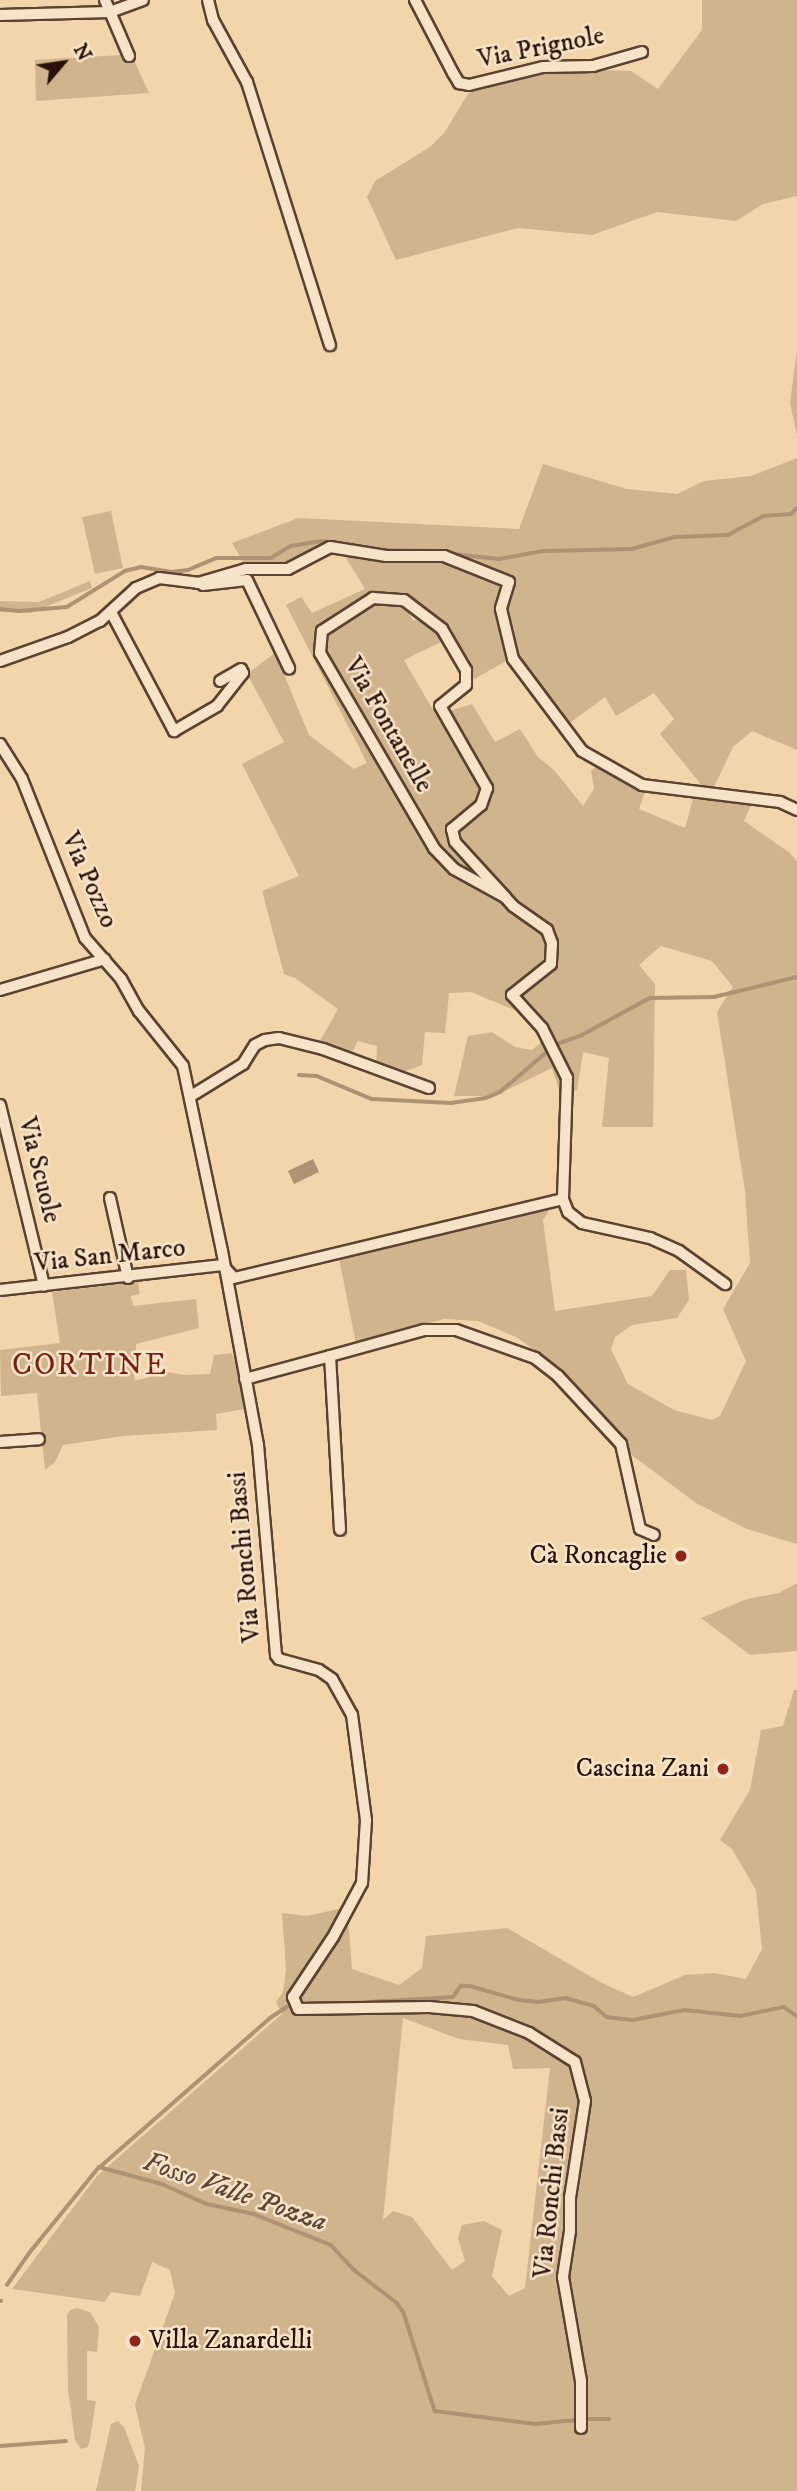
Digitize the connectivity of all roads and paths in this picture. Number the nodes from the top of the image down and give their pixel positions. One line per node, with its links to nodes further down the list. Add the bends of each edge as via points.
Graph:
1 (105, 0): 5 (street)
2 (143, 0): 5 (street)
3 (208, 0): 9 (street, via 213,20 247,82)
4 (415, 0): 7 (street, Via Prignole, via 459,83 469,85 543,67 593,66)
5 (110, 12): 6 (street); 8 (street)
6 (0, 15)
7 (642, 52)
8 (130, 56)
9 (330, 345)
10 (198, 583): 11 (street, via 147,581); 13 (street, via 247,580); 16 (street, via 246,569 288,569 330,547 386,556 444,556 505,579 509,584 501,609 513,659 582,751 642,785 780,802)
11 (111, 612): 12 (street, via 68,637); 14 (street, via 174,730 217,706 243,673 240,668)
12 (0, 661)
13 (289, 668)
14 (220, 681)
15 (0, 744): 18 (street, Via Pozzo, via 22,779 86,937)
16 (797, 810)
17 (505, 897): 17 (street, Via Fontanelle, via 455,842 452,829 481,805 487,788 440,706 466,685 466,670 442,629 414,607 404,600 373,598 322,631 320,653 434,848 454,869); 24 (street, Via Fontanelle, via 547,930 552,943 551,964 512,995 542,1028 567,1078)
18 (105, 959): 19 (street); 21 (street, Via Pozzo, via 183,1066)
19 (0, 990)
20 (429, 1087): 21 (street, via 279,1038 256,1045 243,1064)
21 (191, 1096): 25 (street, Via Pozzo)
22 (0, 1105): 28 (street, Via Scuole)
23 (110, 1198): 26 (street)
24 (564, 1199): 25 (street, via 233,1278); 27 (street, via 568,1212 582,1223 650,1238 679,1251)
25 (223, 1265): 26 (street, Via San Marco); 31 (street, Via Ronchi Bassi)
26 (128, 1278): 28 (street, Via San Marco)
27 (725, 1284)
28 (44, 1286): 29 (street, Via San Marco)
29 (0, 1290)
30 (330, 1356): 31 (street); 34 (street); 35 (street, via 424,1330 456,1330 535,1358 558,1376 621,1444 640,1529)
31 (245, 1379): 36 (street, Via Ronchi Bassi, via 258,1445 276,1655 319,1670 332,1679 344,1698 352,1715 366,1820 362,1883 293,1997 298,2009 473,2011 529,2033 575,2062 585,2101 563,2277 581,2381)
32 (39, 1439): 33 (street)
33 (0, 1441)
34 (340, 1530)
35 (654, 1535)
36 (581, 2428)

